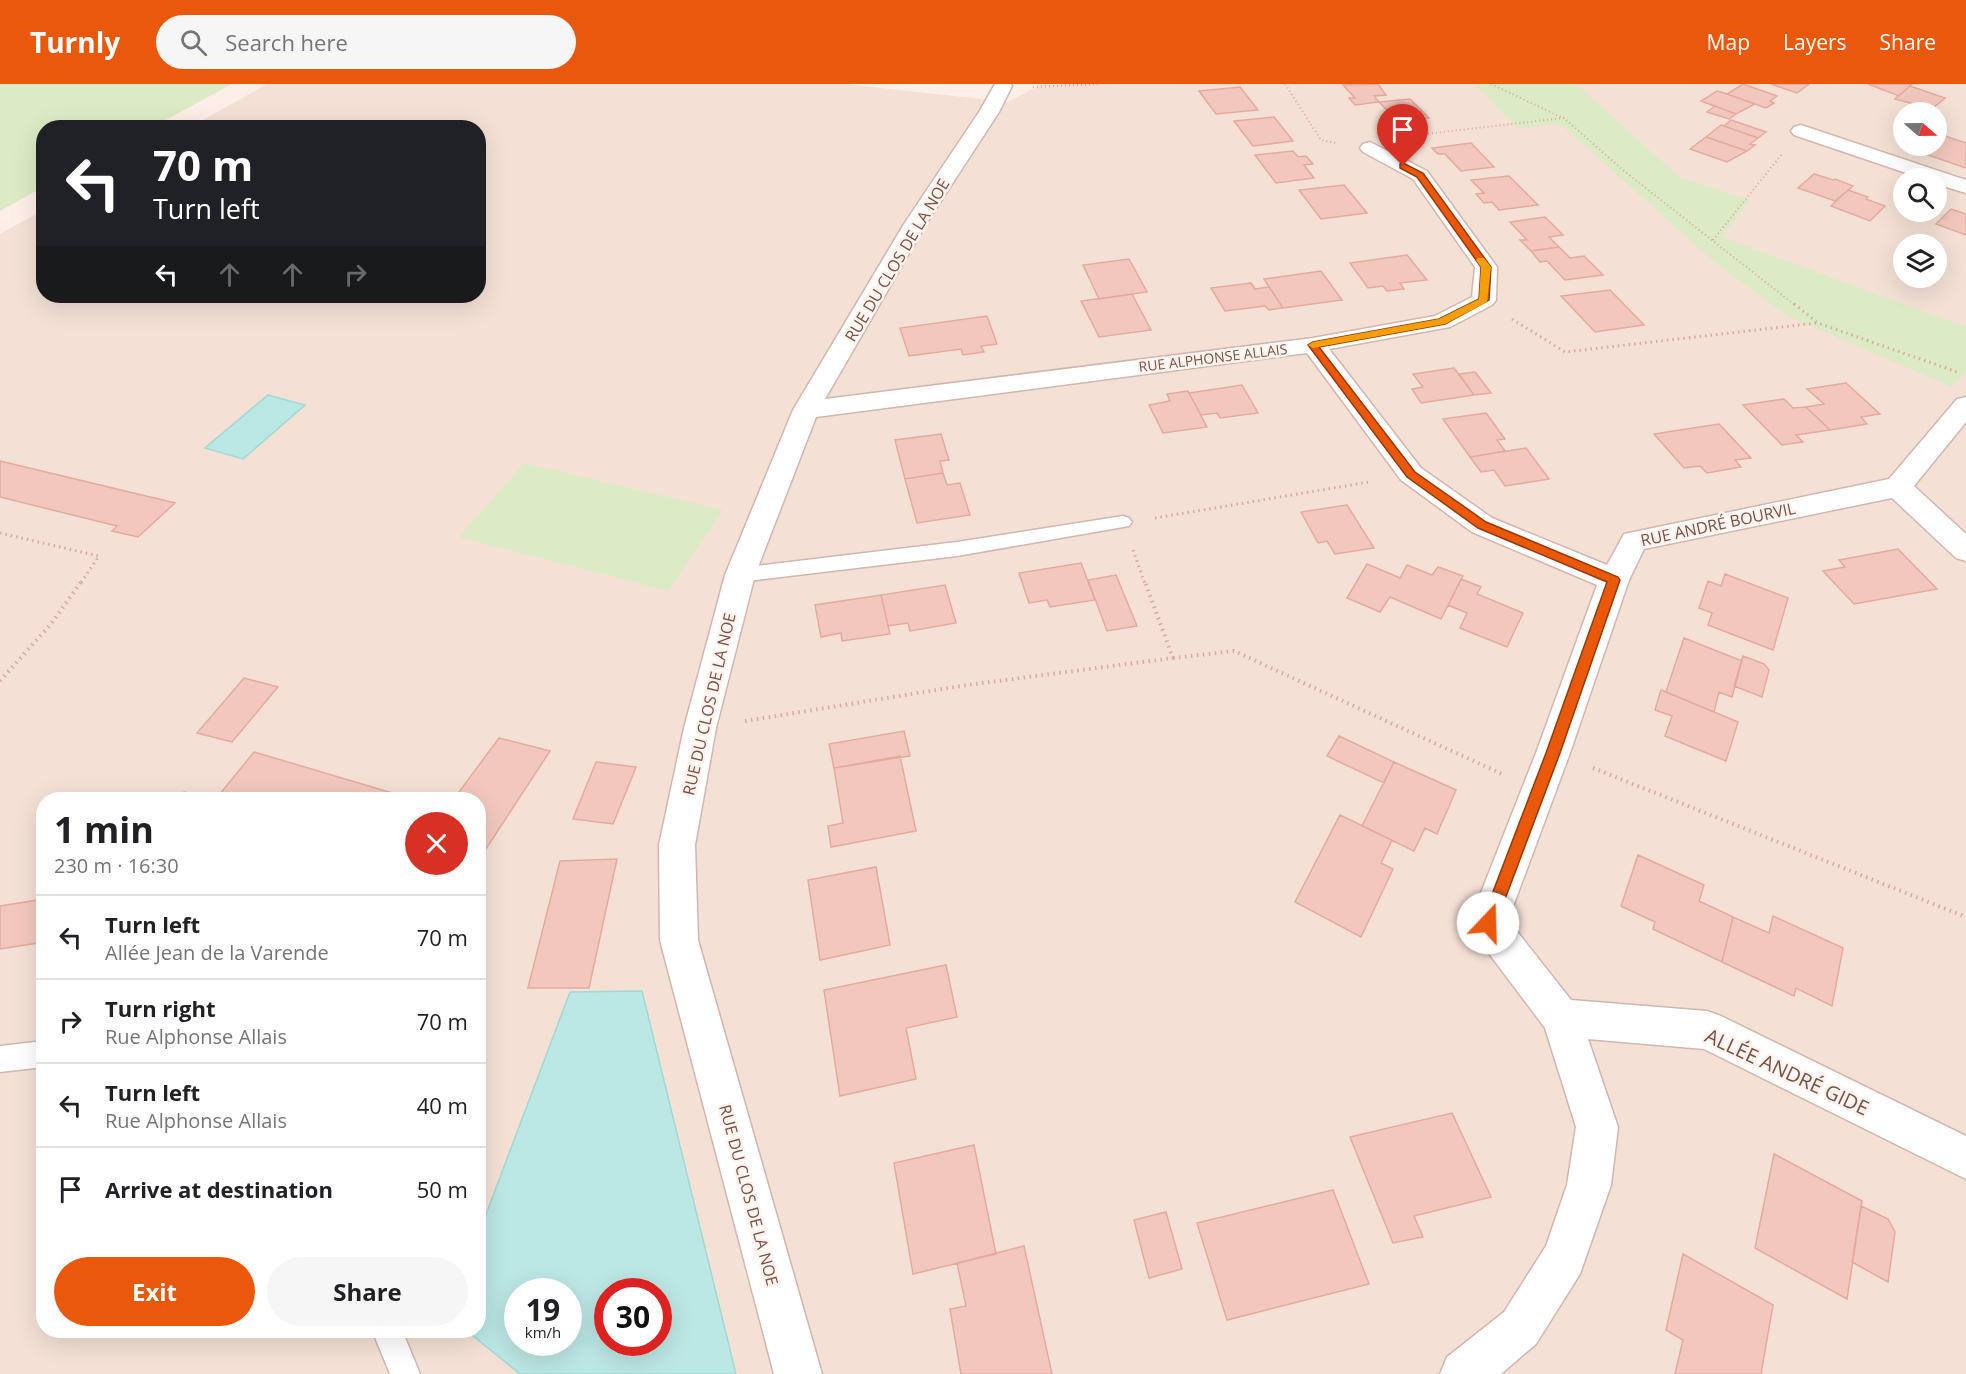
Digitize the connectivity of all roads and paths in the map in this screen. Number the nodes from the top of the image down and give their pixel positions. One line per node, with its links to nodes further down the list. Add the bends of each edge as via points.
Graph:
1 (1100, 84): 4 (path, via 1054,88)
2 (1285, 84): 7 (path, via 1321,140)
3 (1491, 84): 5 (path)
4 (1003, 86): 15 (street, RUE DU CLOS DE LA NOE, via 915,224)
5 (1564, 118): 7 (path, via 1398,137); 9 (path)
6 (1801, 131): 8 (street); 9 (path)
7 (1370, 148): 10 (street, via 1420,175 1486,267)
8 (1966, 187)
9 (1713, 240): 11 (path)
10 (1484, 300): 11 (path, via 1566,352); 12 (street, RUE ALPHONSE ALLAIS, via 1442,321)
11 (1818, 323): 13 (path)
12 (1313, 345): 15 (street, RUE ALPHONSE ALLAIS); 16 (street)
13 (1966, 375)
14 (1966, 405): 17 (street)
15 (806, 410): 21 (street, RUE DU CLOS DE LA NOE)
16 (1411, 474): 18 (path); 22 (street, via 1482,525)
17 (1898, 487): 20 (street); 22 (street, RUE ANDRÉ BOURVIL, via 1634,541)
18 (1123, 522): 21 (lane, via 957,549); 23 (path)
19 (0, 533): 24 (path, via 99,556 51,624)
20 (1966, 551)
21 (740, 575): 25 (street, RUE DU CLOS DE LA NOE)
22 (1614, 580): 26 (street, RUE ANDRÉ BOURVIL)
23 (1173, 658): 25 (path, via 967,685); 27 (path, via 1234,651)
24 (0, 681)
25 (700, 728): 35 (street, RUE DU CLOS DE LA NOE, via 677,845 678,940)
26 (1553, 753): 27 (street, RUE ANDRÉ BOURVIL); 28 (path)
27 (1539, 791): 29 (street, RUE ANDRÉ BOURVIL, via 1488,923)
28 (1966, 918)
29 (1562, 1018): 32 (street, ALLÉE ANDRÉ GIDE, via 1707,1030); 36 (street, via 1597,1127 1589,1185 1564,1258 1520,1328)
30 (36, 1055): 31 (lane)
31 (0, 1059)
32 (1966, 1158)
33 (390, 1338): 34 (lane)
34 (405, 1374)
35 (798, 1374)
36 (1464, 1374)

